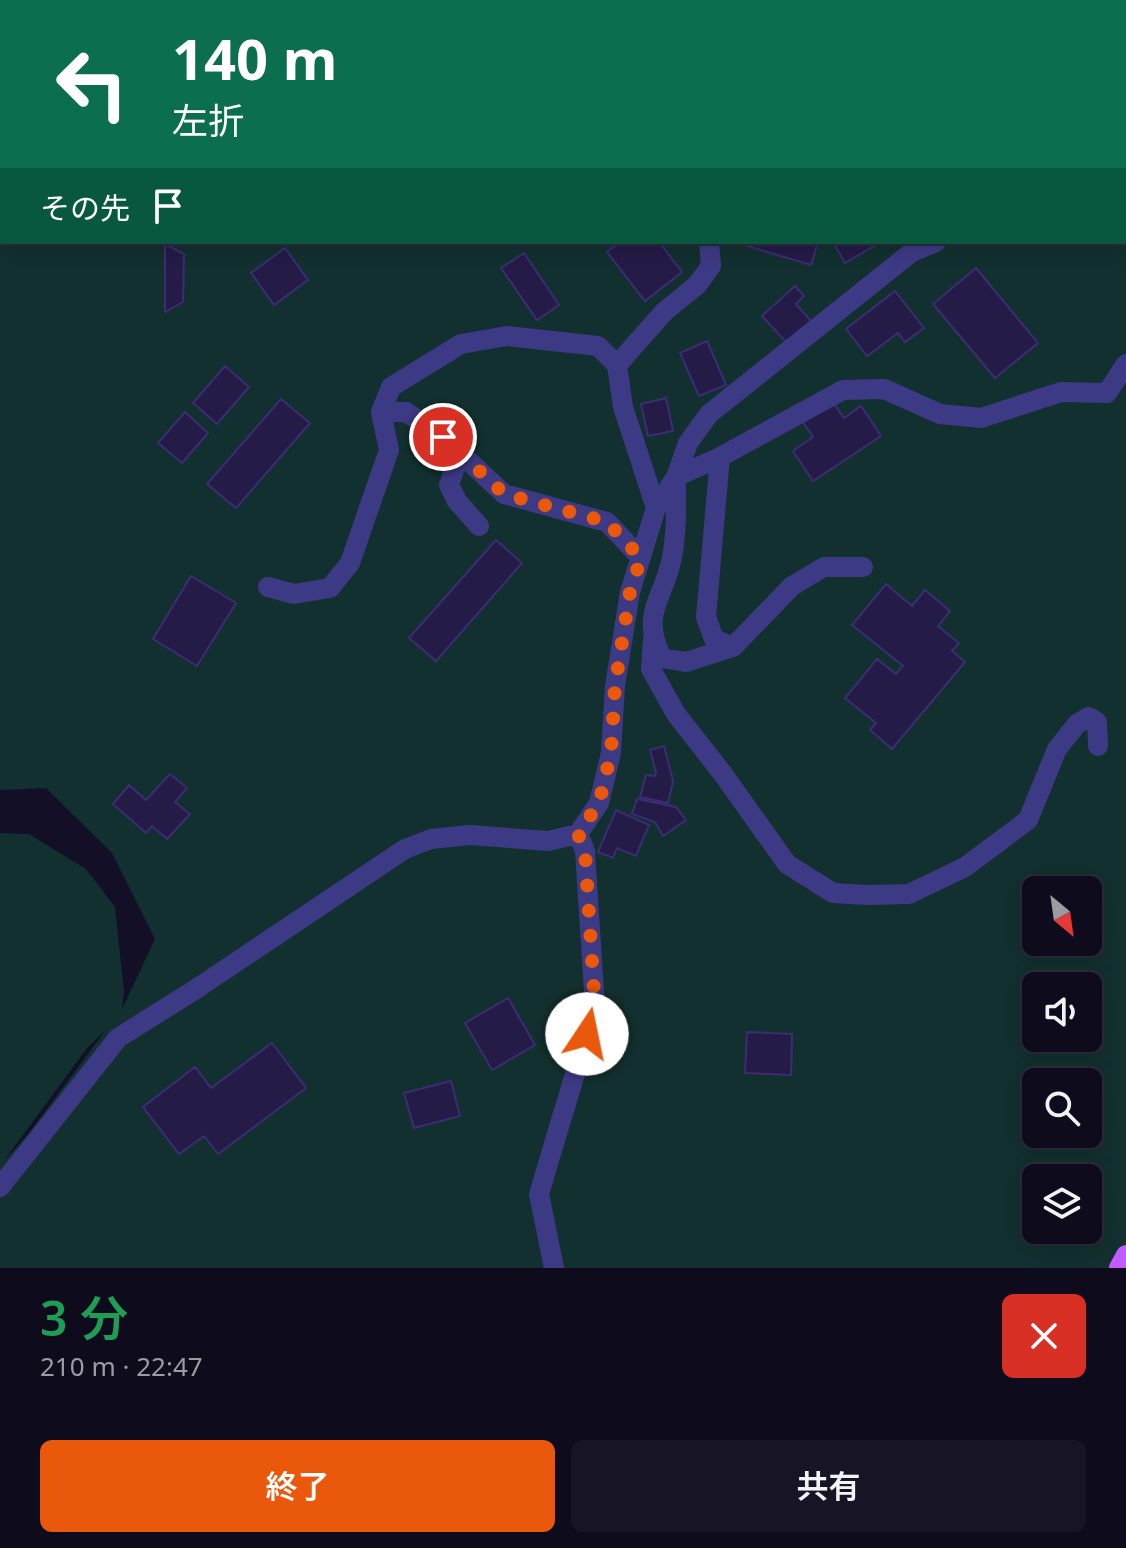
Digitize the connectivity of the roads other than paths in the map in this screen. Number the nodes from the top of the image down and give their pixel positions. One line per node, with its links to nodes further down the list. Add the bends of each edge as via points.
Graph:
1 (709, 244): 4 (street, via 711,266 697,285 664,312)
2 (931, 244): 8 (street, via 912,252 709,414 688,443)
3 (1126, 364): 7 (street, via 1107,393 1061,392 981,418 940,414 884,389 843,390)
4 (617, 365): 5 (street, via 598,346 507,336 461,344 391,387); 9 (street, via 623,407)
5 (381, 412): 6 (street, via 406,412); 13 (street, via 389,450 350,563 330,588 294,594)
6 (460, 452): 10 (street, via 449,485); 11 (street, via 504,494 607,522)
7 (720, 457): 8 (street); 15 (street, via 706,617 714,639)
8 (676, 477): 9 (street); 14 (street, via 672,561 655,602)
9 (656, 508): 11 (street)
10 (479, 526)
11 (641, 558): 17 (street, via 630,592 615,686 611,753 599,803)
12 (863, 567): 15 (street, via 824,567 792,586)
13 (268, 587)
14 (653, 639): 15 (street, via 662,658 686,662); 16 (street, via 651,669 676,714 787,864 833,893 909,894 965,867 1028,820 1057,749 1077,724 1089,717 1097,722)
15 (733, 647)
16 (1098, 746)
17 (578, 834): 18 (street, via 548,841 470,835 431,839 405,849 118,1038); 20 (street, via 585,851 595,1007 539,1194)
18 (0, 1187)
19 (1126, 1255): 21 (main road)
20 (554, 1268)
21 (1119, 1268)

